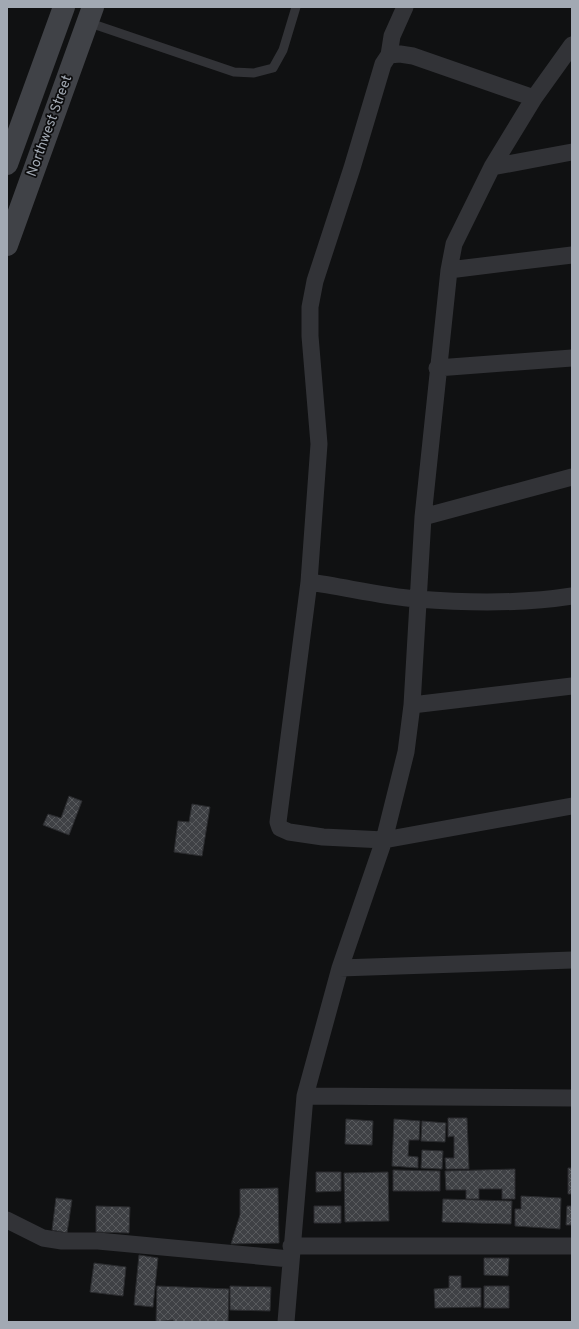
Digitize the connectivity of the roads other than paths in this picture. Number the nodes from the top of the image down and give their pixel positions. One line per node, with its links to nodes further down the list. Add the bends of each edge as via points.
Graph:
1 (64, 7): 9 (main road, Northwest Street)
2 (296, 7): 4 (lane, via 283,50 273,68 254,73 234,72)
3 (405, 7): 6 (street, via 392,36)
4 (90, 15): 11 (main road, Northwest Street)
5 (572, 45): 7 (street)
6 (389, 55): 7 (street, via 413,56); 18 (street, via 383,64 315,281 310,307 319,444)
7 (534, 98): 10 (street)
8 (572, 152): 10 (street)
9 (7, 164)
10 (492, 167): 13 (street, via 454,244)
11 (7, 245)
12 (572, 255): 13 (street)
13 (448, 270): 15 (street)
14 (572, 358): 15 (street)
15 (438, 368): 17 (street)
16 (572, 477): 17 (street)
17 (423, 517): 20 (street)
18 (309, 582): 20 (street); 24 (street, via 278,822 280,828 289,832 323,837)
19 (572, 596): 20 (street, via 544,601 504,602)
20 (417, 599): 22 (street)
21 (572, 686): 22 (street)
22 (412, 705): 24 (street, via 406,752)
23 (572, 806): 24 (street)
24 (384, 840): 26 (street)
25 (572, 960): 26 (street)
26 (340, 968): 27 (street)
27 (305, 1096): 28 (street); 31 (street)
28 (572, 1098)
29 (7, 1220): 31 (street, via 43,1238 62,1241)
30 (572, 1246): 31 (street)
31 (291, 1252): 32 (street)
32 (286, 1322)

